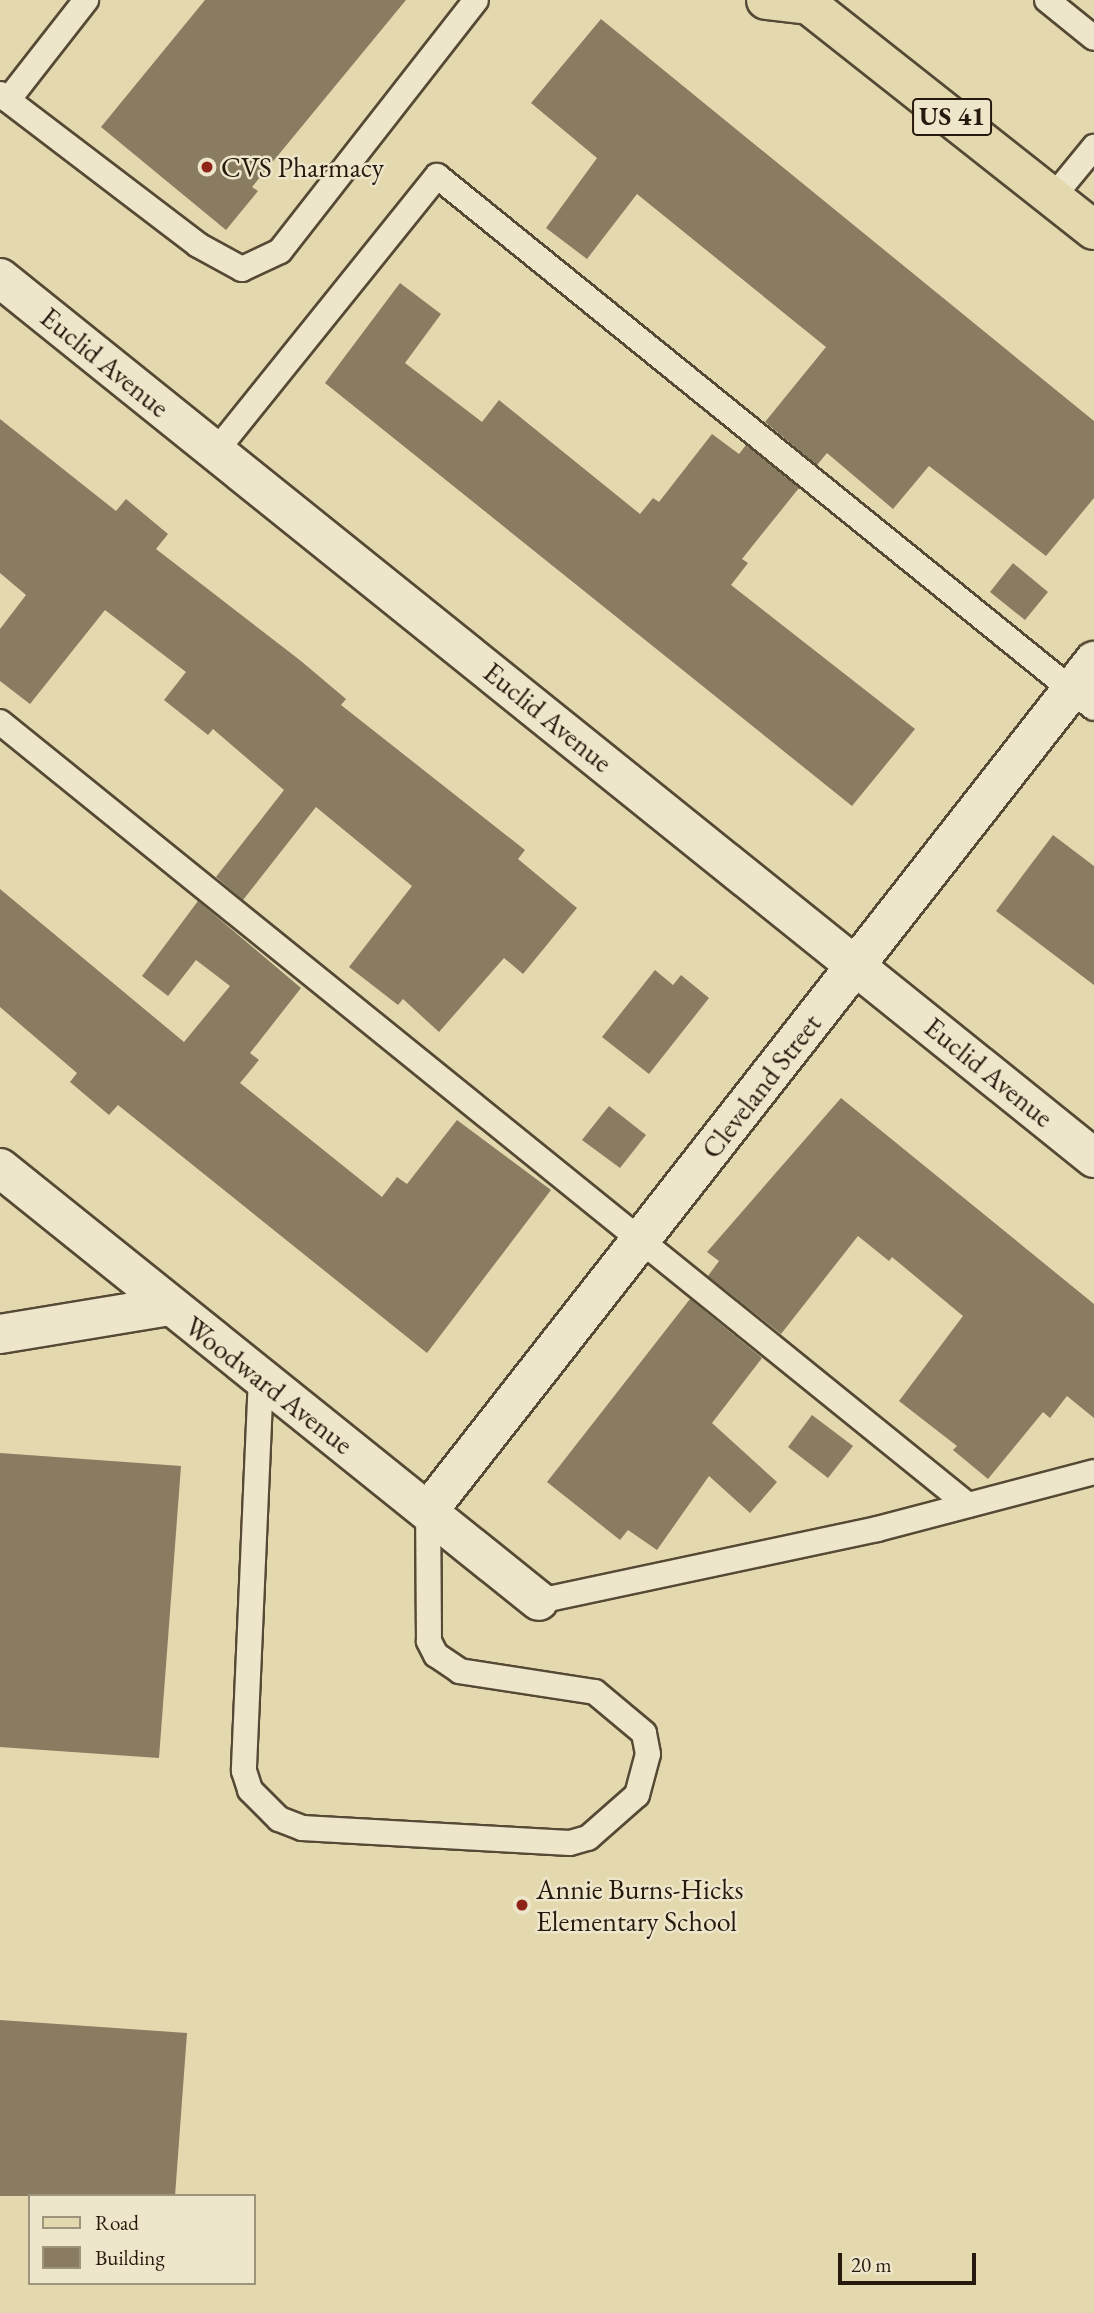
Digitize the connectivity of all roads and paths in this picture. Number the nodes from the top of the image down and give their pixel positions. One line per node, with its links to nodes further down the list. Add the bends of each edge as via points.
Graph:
1 (86, 0): 7 (lane)
2 (476, 0): 7 (lane, via 280,251 242,269 198,245)
3 (766, 0): 5 (main road, US 41)
4 (1047, 0): 6 (lane)
5 (809, 2): 9 (main road, US 41)
6 (1094, 38)
7 (4, 97)
8 (1094, 147): 9 (lane)
9 (1053, 197): 10 (main road, US 41)
10 (1094, 230)
11 (0, 278): 12 (street, Euclid Avenue)
12 (216, 451): 13 (lane, via 437,176); 15 (street, Euclid Avenue)
13 (1086, 686): 15 (street, Cleveland Street)
14 (0, 722): 18 (lane)
15 (856, 964): 16 (street, Euclid Avenue); 18 (street, Cleveland Street)
16 (1094, 1157)
17 (0, 1168): 19 (street, Woodward Avenue)
18 (640, 1240): 23 (lane); 24 (street, Cleveland Street)
19 (170, 1306): 20 (street); 21 (street, Woodward Avenue)
20 (0, 1334)
21 (261, 1377): 24 (street, Woodward Avenue); 24 (lane, via 244,1771 250,1790 279,1819 302,1828 570,1843 588,1838 637,1795 648,1754 644,1733 595,1692 460,1671 436,1655 429,1641)
22 (1094, 1472): 23 (lane)
23 (968, 1505): 25 (lane)
24 (428, 1511): 25 (street, Woodward Avenue)
25 (539, 1601)

